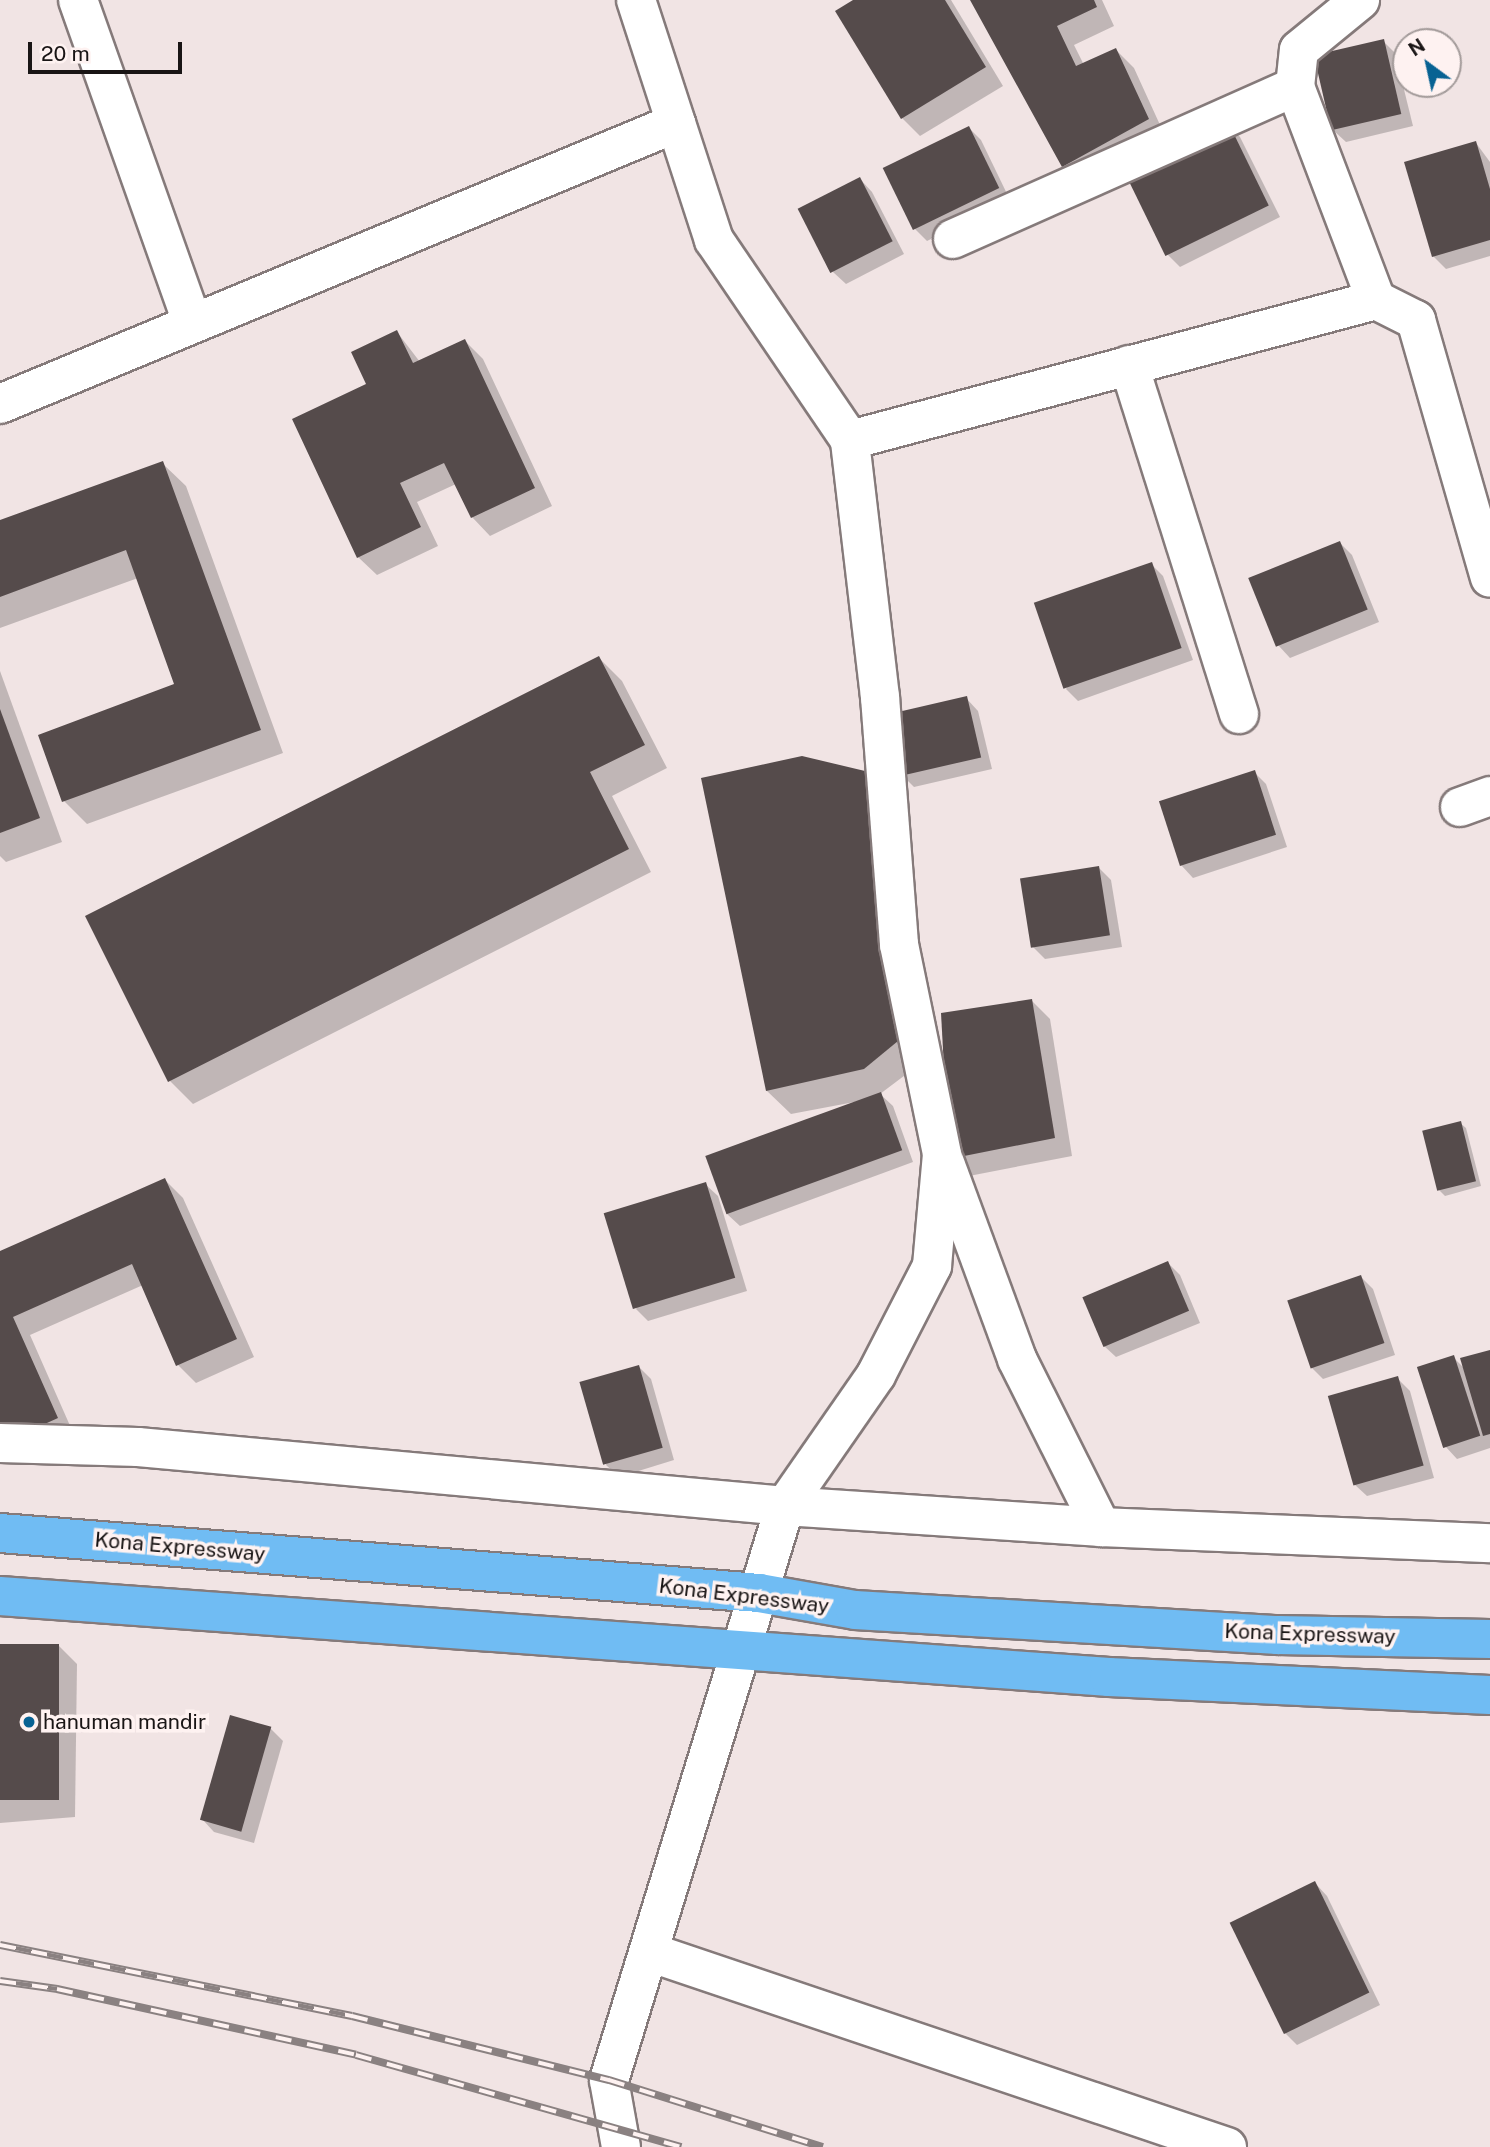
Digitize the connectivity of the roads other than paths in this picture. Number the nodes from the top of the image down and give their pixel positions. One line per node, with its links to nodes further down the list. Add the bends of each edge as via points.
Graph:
1 (78, 0): 8 (street)
2 (636, 0): 5 (street)
3 (1360, 0): 4 (street, via 1299,50)
4 (1295, 87): 6 (street); 7 (street)
5 (676, 122): 8 (street); 11 (street, via 714,240)
6 (953, 239)
7 (1376, 300): 9 (street); 12 (street, via 1416,320)
8 (192, 322): 10 (street)
9 (1129, 365): 11 (street); 13 (street)
10 (0, 404)
11 (850, 440): 14 (street, via 880,697 899,944)
12 (1490, 578)
13 (1239, 714)
14 (942, 1154): 16 (street, via 932,1266 877,1375); 17 (street, via 1017,1359)
15 (0, 1443): 16 (street, via 138,1447)
16 (785, 1506): 17 (street); 20 (street)
17 (1101, 1527): 19 (street)
18 (0, 1533): 20 (highway, Kona Expressway)
19 (1490, 1543)
20 (759, 1594): 22 (highway, Kona Expressway, via 869,1611 1278,1635); 23 (street)
21 (0, 1596): 23 (highway)
22 (1490, 1639)
23 (741, 1652): 24 (highway, via 1109,1677); 25 (street)
24 (1490, 1695)
25 (649, 1952): 26 (street, via 609,2080); 27 (street)
26 (621, 2147)
27 (1227, 2147)

